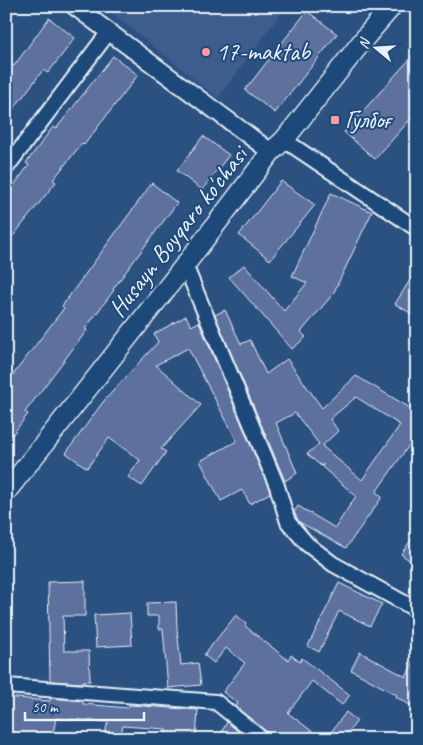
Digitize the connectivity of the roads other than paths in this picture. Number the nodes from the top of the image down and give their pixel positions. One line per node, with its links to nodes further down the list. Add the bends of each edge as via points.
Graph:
1 (74, 6): 3 (street)
2 (392, 6): 4 (main road, Husayn Boyqaro ko'chasi)
3 (108, 33): 4 (street); 5 (street)
4 (278, 146): 6 (street); 7 (main road, Husayn Boyqaro ko'chasi)
5 (6, 168)
6 (417, 229)
7 (185, 265): 8 (main road, Husayn Boyqaro ko'chasi); 9 (street, via 277,486 288,522 307,544 333,564)
8 (6, 492)
9 (417, 610)
10 (6, 686): 11 (street, via 216,702)
11 (262, 739)

